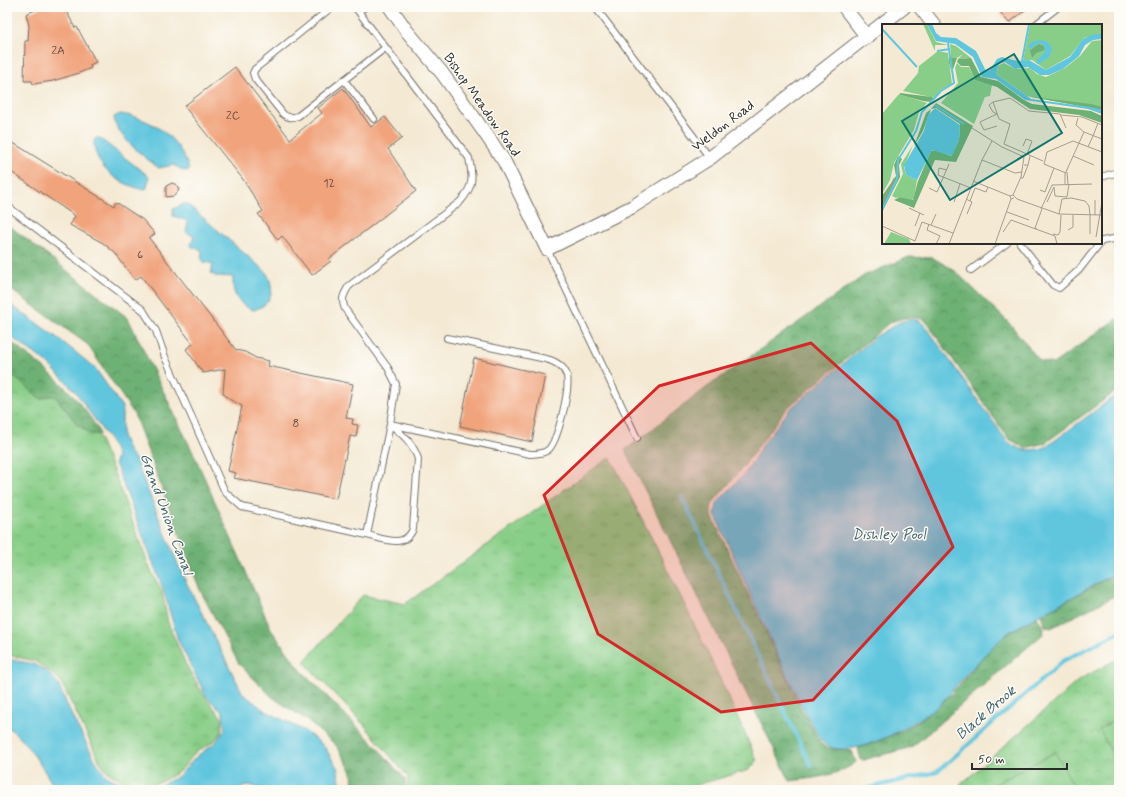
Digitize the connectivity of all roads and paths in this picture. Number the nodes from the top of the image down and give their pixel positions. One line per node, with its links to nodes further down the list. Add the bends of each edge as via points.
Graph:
1 (332, 7): 16 (lane, via 253,73 282,114 292,118)
2 (365, 7): 9 (lane)
3 (390, 7): 27 (street, Bishop Meadow Road, via 442,73 504,161)
4 (595, 7): 18 (lane)
5 (844, 7): 14 (street)
6 (904, 7): 10 (street, Weldon Road)
7 (920, 7): 11 (street)
8 (1058, 7): 12 (lane)
9 (357, 9): 15 (lane)
10 (883, 24)
11 (933, 24)
12 (1036, 24)
13 (882, 25): 14 (street, Weldon Road)
14 (867, 37): 18 (street, Weldon Road)
15 (385, 48): 16 (lane); 30 (lane, via 469,158 472,176 470,191 460,202 349,286 344,294 342,301 346,309 396,384)
16 (344, 80): 17 (lane)
17 (374, 118)
18 (710, 158): 27 (street, Weldon Road, via 632,207)
19 (1119, 170): 20 (lane)
20 (1102, 177)
21 (7, 206): 32 (lane, via 143,310 156,331 224,492 242,506)
22 (1119, 238): 23 (lane)
23 (1102, 241)
24 (1006, 244): 28 (lane)
25 (1021, 244): 26 (lane, via 1053,285 1059,288 1079,270)
26 (1099, 244)
27 (547, 249): 31 (lane)
28 (971, 270)
29 (447, 338): 30 (lane, via 546,359 562,368 566,375 567,388 553,442 547,451 530,454)
30 (390, 424): 32 (lane); 32 (lane, via 409,440 418,459 413,529 405,540 398,541)
31 (637, 438)
32 (367, 535)

